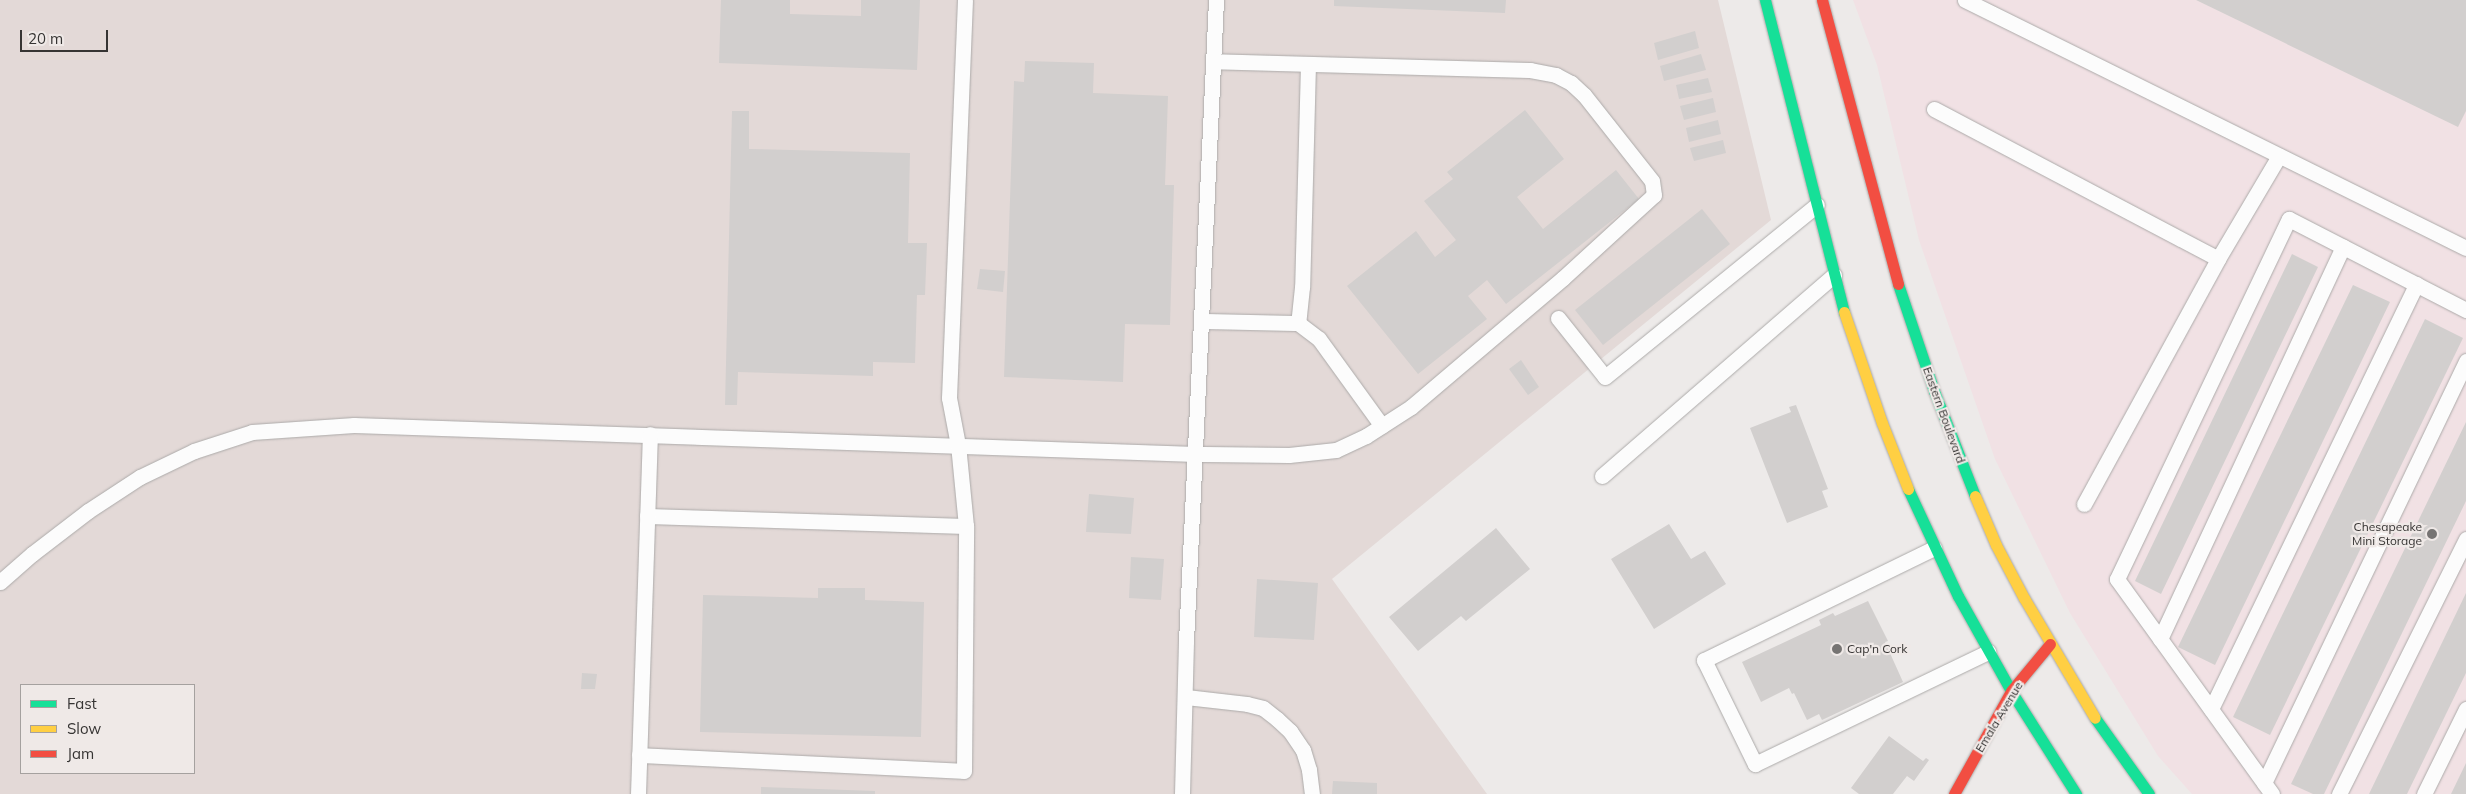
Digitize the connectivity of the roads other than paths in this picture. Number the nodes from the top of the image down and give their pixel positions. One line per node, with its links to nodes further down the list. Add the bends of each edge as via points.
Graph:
1 (965, 0): 23 (lane, via 949,398)
2 (1216, 0): 6 (lane)
3 (1765, 0): 10 (main road)
4 (1822, 0): 33 (main road, Eastern Boulevard, via 1895,276 1934,391 1996,545)
5 (1965, 0): 9 (lane)
6 (1213, 61): 7 (lane); 18 (lane)
7 (1308, 64): 19 (lane, via 1302,287); 21 (lane, via 1530,70 1556,75 1584,95 1652,181 1654,195 1570,272 1411,407)
8 (1934, 109): 13 (lane)
9 (2279, 156): 12 (lane); 13 (lane)
10 (1817, 205): 14 (main road); 17 (lane, via 1605,378)
11 (2344, 247): 15 (lane); 32 (lane); 32 (lane, via 2289,219 2117,578)
12 (2466, 248)
13 (2218, 258): 26 (lane)
14 (1834, 275): 25 (lane); 30 (main road, via 1852,339 1882,423)
15 (2416, 284): 16 (lane); 37 (lane)
16 (2466, 310)
17 (1558, 318)
18 (1202, 320): 19 (lane); 24 (lane)
19 (1298, 323): 21 (lane, via 1319,339)
20 (2466, 361): 40 (lane)
21 (1382, 426): 24 (lane, via 1336,450 1314,454)
22 (650, 434): 23 (lane); 27 (lane); 31 (lane, via 354,425 252,432 194,451 140,477 88,511)
23 (958, 445): 24 (lane); 28 (lane)
24 (1196, 454): 36 (lane)
25 (1602, 476)
26 (2084, 504)
27 (647, 516): 28 (lane); 39 (lane)
28 (966, 526): 39 (lane, via 964,771)
29 (2466, 539): 47 (lane)
30 (1934, 548): 34 (main road); 34 (lane, via 1704,660 1755,764)
31 (0, 582)
32 (2160, 639): 37 (lane)
33 (2050, 644): 35 (main road, Emala Avenue); 46 (main road, Eastern Boulevard, via 2089,710)
34 (1988, 652): 35 (main road)
35 (2011, 691): 44 (main road, Emala Avenue); 45 (main road)
36 (1186, 697): 42 (lane); 43 (lane, via 1247,704 1263,708 1278,719 1303,750)
37 (2210, 709): 40 (lane)
38 (2466, 709): 48 (lane)
39 (639, 755): 41 (lane)
40 (2268, 788)
41 (638, 794)
42 (1182, 794)
43 (1312, 794)
44 (1954, 794)
45 (2076, 794)
46 (2149, 794)
47 (2339, 794)
48 (2424, 794)

